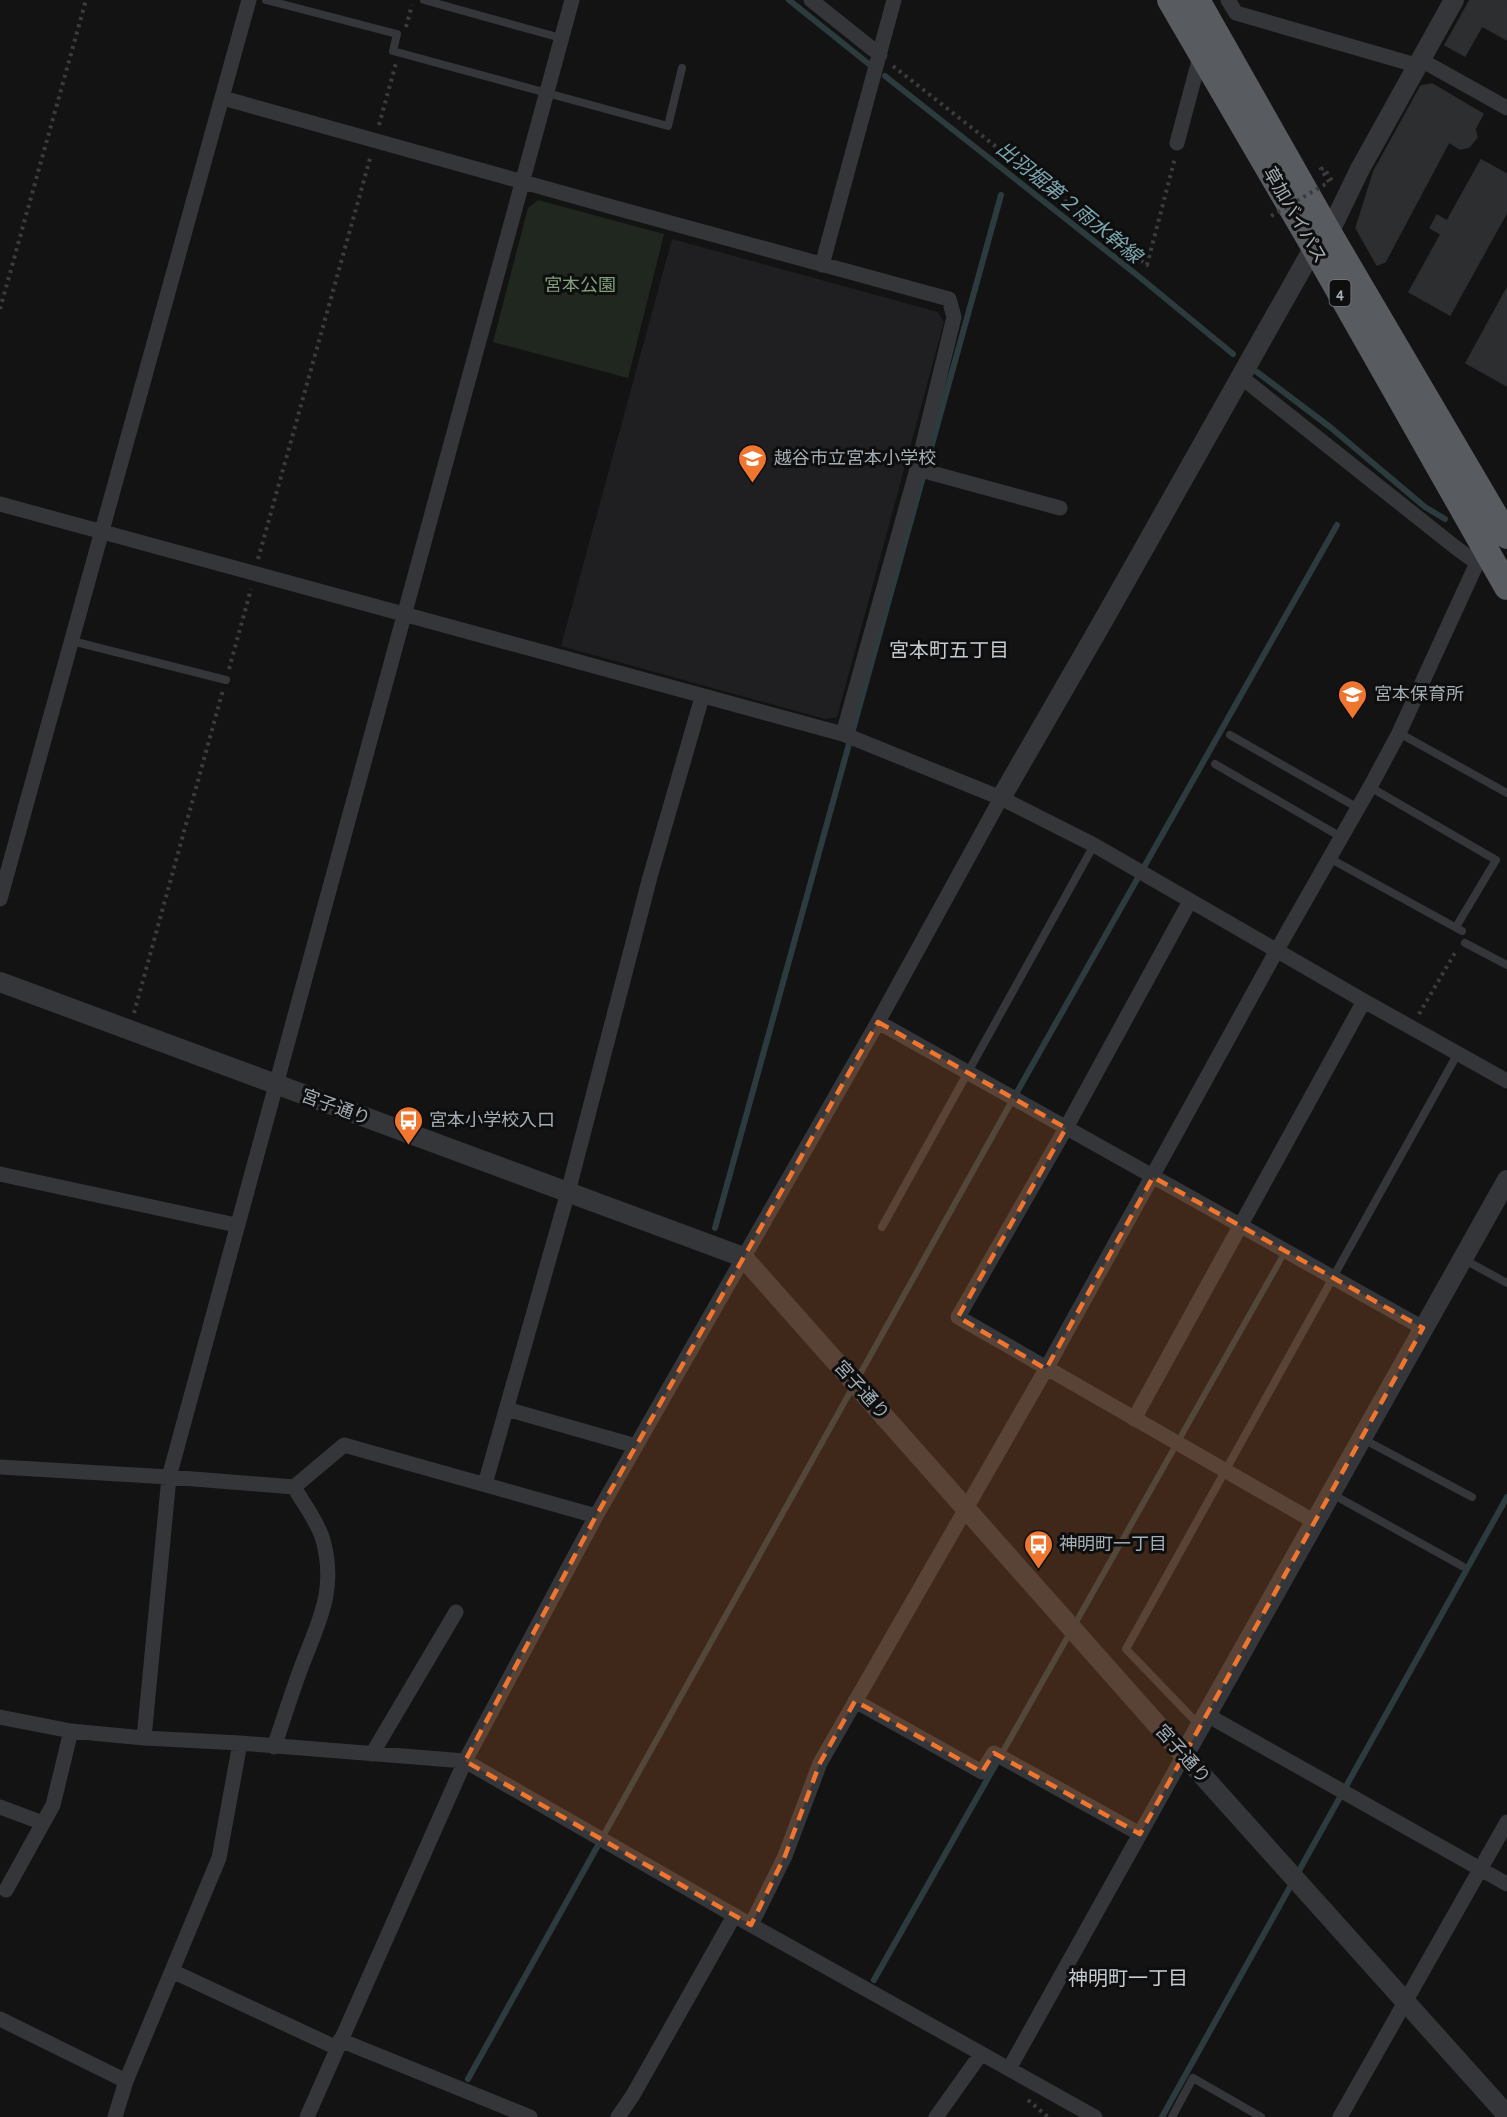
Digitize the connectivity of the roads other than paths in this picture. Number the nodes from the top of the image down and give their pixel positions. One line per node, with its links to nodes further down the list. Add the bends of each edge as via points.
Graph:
1 (249, 0): 17 (street)
2 (266, 0): 16 (lane, via 397,34 393,51)
3 (424, 0): 11 (lane)
4 (572, 0): 11 (street)
5 (811, 0): 13 (street)
6 (894, 0): 13 (street)
7 (1170, 0): 12 (highway, 草加バイパス / 4)
8 (1198, 0): 21 (highway, 草加バイパス / 4)
9 (1228, 0): 14 (street, via 1236,13)
10 (1454, 0): 14 (street)
11 (561, 38): 16 (street)
12 (1201, 53): 19 (street); 21 (highway, 草加バイパス / 4)
13 (880, 56): 22 (street)
14 (1420, 63): 18 (street); 21 (street)
15 (682, 68): 16 (lane, via 668,126)
16 (547, 93): 20 (street)
17 (223, 98): 20 (street); 28 (street)
18 (1507, 108)
19 (1177, 142)
20 (522, 182): 22 (street); 31 (street)
21 (1322, 240): 23 (street); 27 (highway, 草加バイパス / 4); 29 (highway, 草加バイパス / 4)
22 (822, 266): 24 (street, via 949,299 954,317)
23 (1241, 377): 29 (street, via 1455,547); 41 (street)
24 (917, 469): 26 (street); 36 (street)
25 (0, 504): 28 (street)
26 (1060, 508)
27 (1505, 529)
28 (102, 531): 31 (street); 32 (street)
29 (1484, 560): 30 (highway, 草加バイパス / 4); 35 (street)
30 (1507, 587)
31 (403, 614): 34 (street); 57 (street)
32 (72, 641): 33 (lane); 46 (street)
33 (226, 680)
34 (702, 697): 36 (street); 62 (street, via 650,877)
35 (1399, 733): 39 (street); 40 (lane)
36 (843, 734): 41 (street)
37 (1230, 735): 42 (lane)
38 (1215, 764): 43 (lane)
39 (1370, 788): 42 (street); 45 (lane, via 1496,860 1459,929)
40 (1507, 793)
41 (1001, 798): 44 (street); 53 (street)
42 (1358, 808): 43 (street)
43 (1341, 837): 45 (street)
44 (1095, 845): 47 (street); 55 (lane)
45 (1329, 858): 49 (street)
46 (0, 899)
47 (1190, 901): 49 (street); 58 (street)
48 (1465, 943): 50 (lane)
49 (1277, 950): 52 (street); 60 (street)
50 (1507, 965)
51 (0, 982): 57 (street, 宮子通り)
52 (1364, 1001): 54 (street); 64 (street)
53 (878, 1022): 55 (street); 66 (street)
54 (1458, 1053): 56 (street); 68 (lane)
55 (968, 1072): 58 (street); 65 (lane)
56 (1507, 1080)
57 (274, 1084): 62 (street, 宮子通り); 63 (street)
58 (1066, 1128): 60 (street); 71 (street, via 957,1317)
59 (0, 1174): 63 (street)
60 (1153, 1177): 64 (street); 71 (street)
61 (1507, 1180): 67 (street, via 1497,1206)
62 (568, 1192): 66 (street, 宮子通り); 72 (street)
63 (236, 1225): 78 (street)
64 (1241, 1226): 68 (street); 73 (street)
65 (882, 1227)
66 (743, 1257): 75 (street); 83 (street, 宮子通り)
67 (1462, 1258): 69 (lane); 70 (street)
68 (1333, 1278): 70 (street); 77 (lane)
69 (1507, 1283)
70 (1423, 1328): 74 (street)
71 (1046, 1369): 73 (street); 83 (street)
72 (506, 1409): 75 (street); 79 (street)
73 (1134, 1419): 77 (street)
74 (1362, 1438): 81 (street); 82 (lane)
75 (636, 1446): 84 (street)
76 (0, 1467): 78 (street)
77 (1226, 1471): 85 (street); 90 (lane, via 1126,1649)
78 (169, 1477): 80 (street); 92 (street)
79 (484, 1484): 80 (street, via 344,1445); 84 (street)
80 (294, 1487): 94 (street, via 322,1536 328,1571 326,1598)
81 (1331, 1493): 85 (street); 86 (lane)
82 (1472, 1497)
83 (966, 1507): 88 (street); 96 (street, 宮子通り)
84 (597, 1516): 97 (street)
85 (1315, 1522): 90 (street)
86 (1462, 1566)
87 (456, 1612): 95 (street)
88 (855, 1701): 101 (street, via 982,1772 994,1753); 106 (street, via 820,1762 785,1856)
89 (0, 1717): 91 (street)
90 (1203, 1721): 96 (street); 102 (street)
91 (71, 1731): 92 (street); 100 (street, via 53,1805)
92 (144, 1738): 93 (street)
93 (240, 1743): 94 (street); 107 (street, via 219,1858)
94 (274, 1747): 95 (street)
95 (372, 1754): 97 (street)
96 (1184, 1755): 101 (street); 108 (street, 宮子通り)
97 (465, 1761): 105 (street); 110 (street)
98 (0, 1807): 100 (street)
99 (1507, 1822): 102 (street)
100 (43, 1823): 104 (street)
101 (1140, 1834): 112 (street)
102 (1481, 1869): 103 (street); 108 (street)
103 (1507, 1884)
104 (6, 1890)
105 (734, 1916): 106 (street); 118 (street)
106 (751, 1925): 111 (street)
107 (172, 1971): 110 (street); 113 (street)
108 (1407, 2002): 114 (street, 宮子通り); 123 (street)
109 (0, 2019): 113 (street)
110 (339, 2044): 116 (street); 117 (street)
111 (981, 2054): 112 (street); 119 (street)
112 (1009, 2069): 120 (street)
113 (126, 2082): 115 (street)
114 (1507, 2115)
115 (115, 2117)
116 (307, 2117)
117 (530, 2117)
118 (618, 2117)
119 (936, 2117)
120 (1095, 2117)
121 (1172, 2117): 122 (lane, via 1193,2078)
122 (1261, 2117)
123 (1340, 2117)

